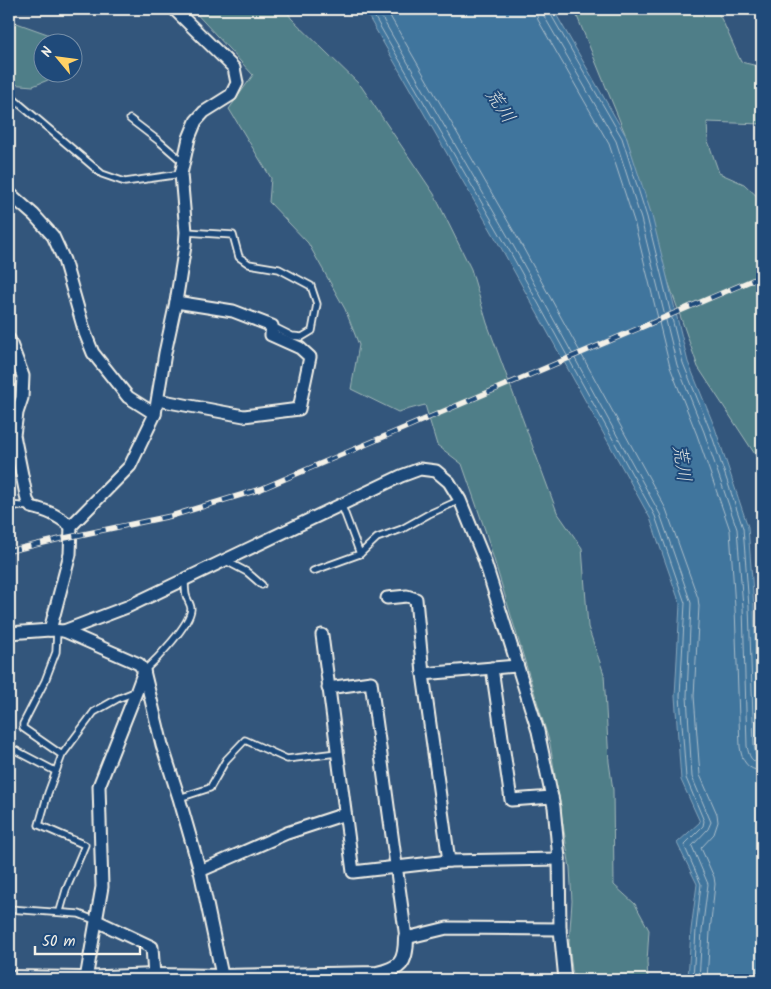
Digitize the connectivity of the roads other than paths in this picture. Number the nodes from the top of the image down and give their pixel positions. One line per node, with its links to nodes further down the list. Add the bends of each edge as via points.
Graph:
1 (174, 9): 4 (street, via 234,68 237,84 231,95 196,121)
2 (9, 95): 5 (lane, via 102,174 125,182)
3 (130, 120): 4 (lane)
4 (183, 162): 5 (street)
5 (181, 174): 7 (street)
6 (9, 193): 12 (street, via 53,236 64,260 92,353 128,397)
7 (186, 232): 8 (street); 9 (lane, via 233,235 239,257 249,264 279,269 311,286 318,304 312,332 302,338)
8 (176, 302): 9 (street, via 233,312); 11 (street)
9 (272, 326): 11 (street, via 271,335 300,348 310,357 299,409 244,416)
10 (9, 339): 16 (street, via 23,376 14,435 20,473)
11 (158, 400): 12 (street)
12 (155, 414): 17 (street, via 130,466)
13 (460, 500): 15 (street, via 449,482 436,471 420,469); 18 (lane, via 377,538); 27 (street, via 484,559)
14 (9, 505): 16 (lane)
15 (342, 506): 18 (lane); 19 (street)
16 (31, 508): 17 (street, via 56,514)
17 (71, 526): 24 (street, via 70,554)
18 (360, 554): 20 (lane)
19 (226, 561): 21 (street); 22 (lane)
20 (313, 571)
21 (185, 578): 24 (street, via 127,607); 29 (lane, via 190,617)
22 (262, 585)
23 (387, 598): 30 (street, via 407,596 416,599)
24 (57, 630): 25 (street); 29 (street, via 139,664); 35 (lane, via 56,652 23,724)
25 (9, 633)
26 (322, 635): 31 (street)
27 (517, 666): 28 (street); 37 (street, via 538,731)
28 (492, 668): 30 (street); 37 (street, via 511,800)
29 (144, 671): 32 (street); 38 (street)
30 (423, 674): 41 (street)
31 (328, 688): 34 (street); 42 (street, via 371,682)
32 (138, 690): 35 (lane, via 94,712); 46 (street, via 98,786 102,887)
33 (9, 750): 36 (lane)
34 (337, 754): 38 (lane, via 287,759 245,740 226,760 210,788); 39 (street)
35 (62, 756): 36 (lane)
36 (55, 771): 45 (lane, via 39,825 84,846)
37 (552, 797): 40 (street)
38 (179, 798): 43 (street)
39 (345, 814): 42 (street, via 353,872); 43 (street, via 287,833)
40 (560, 859): 41 (street); 47 (street)
41 (449, 861): 42 (street)
42 (395, 868): 48 (street)
43 (200, 871): 54 (street)
44 (9, 909): 45 (lane)
45 (60, 912): 46 (lane, via 79,914)
46 (97, 921): 49 (street, via 152,947); 53 (street)
47 (560, 929): 48 (street, via 447,928); 55 (street)
48 (406, 938): 50 (street, via 406,950 400,964)
49 (154, 976): 53 (street); 54 (street)
50 (372, 977): 51 (street)
51 (267, 978): 54 (street)
52 (15, 979): 53 (street)
53 (82, 979)
54 (223, 979)
55 (565, 980)

